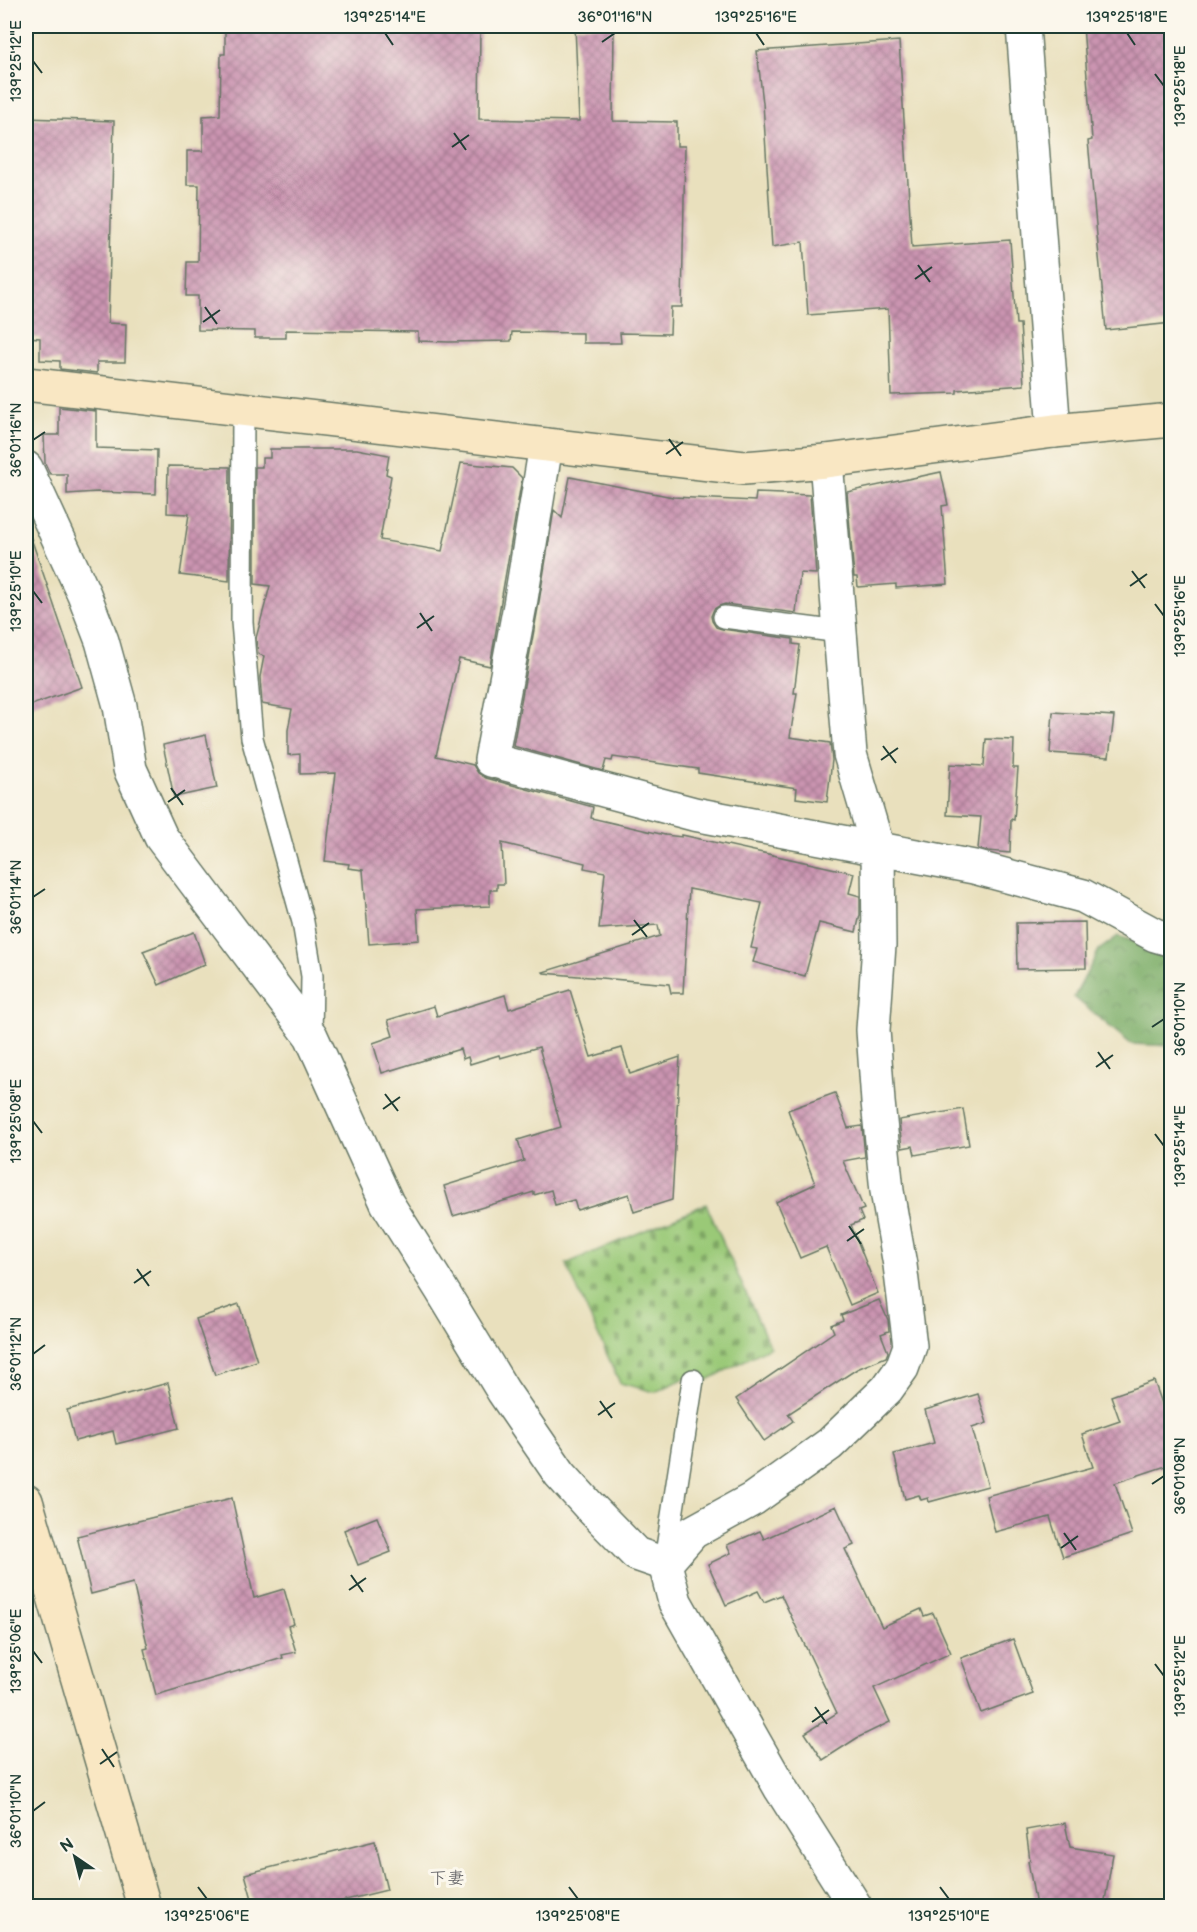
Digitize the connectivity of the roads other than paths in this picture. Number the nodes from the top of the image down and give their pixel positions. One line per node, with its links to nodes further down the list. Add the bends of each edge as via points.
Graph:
1 (1023, 26): 5 (street)
2 (26, 384): 3 (street)
3 (243, 410): 6 (street); 13 (lane, via 242,622 252,738 303,922 312,976)
4 (1172, 420): 5 (street)
5 (1054, 431): 7 (street)
6 (546, 446): 7 (street, via 744,468); 11 (street, via 491,760 694,814)
7 (826, 461): 10 (street)
8 (26, 468): 13 (street, via 102,641 120,706 130,769 161,837)
9 (724, 617): 10 (lane)
10 (840, 632): 11 (street, via 850,754)
11 (878, 849): 12 (street, via 974,867 1083,896 1155,935); 16 (street, via 879,945 873,1030 887,1191 910,1346 902,1368 887,1389 830,1444 753,1499 693,1532)
12 (1172, 940)
13 (311, 1036): 16 (street, via 387,1203 503,1391 560,1474 589,1506 636,1554)
14 (693, 1380): 16 (lane)
15 (26, 1501): 17 (street)
16 (665, 1564): 18 (street, via 675,1602 781,1789)
17 (144, 1906)
18 (855, 1906)

